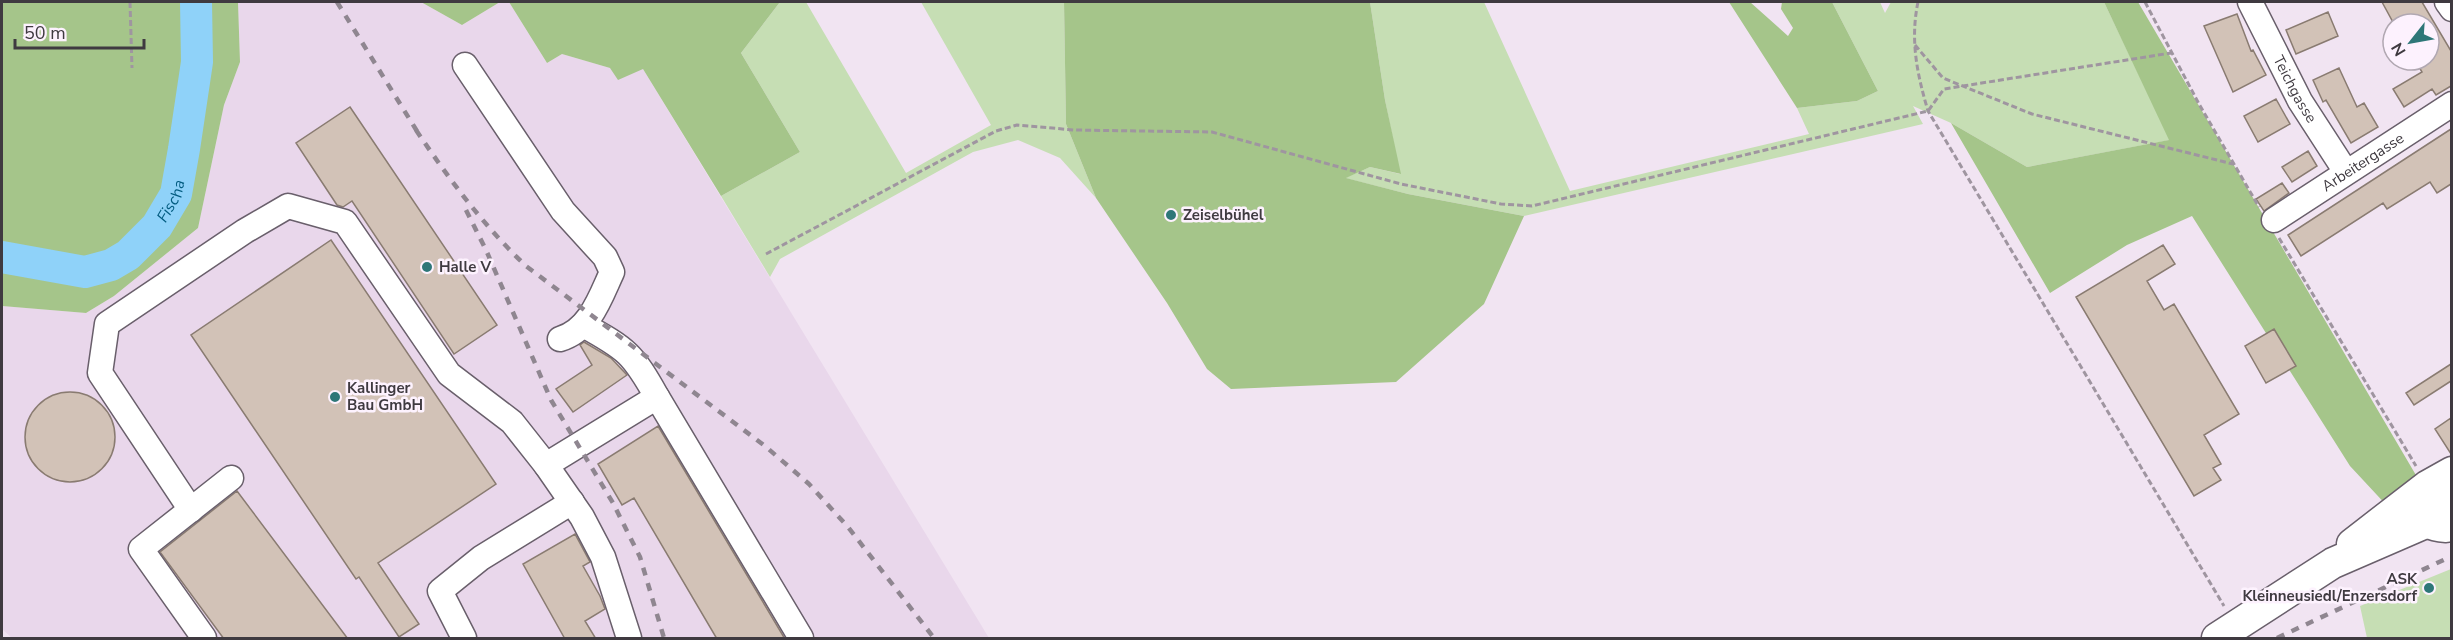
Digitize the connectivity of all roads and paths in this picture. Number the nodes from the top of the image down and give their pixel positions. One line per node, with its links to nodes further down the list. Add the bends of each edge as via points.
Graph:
1 (130, 2): 10 (path)
2 (1918, 2): 7 (path)
3 (2145, 2): 8 (path)
4 (2250, 2): 15 (street, Teichgasse, via 2300,101)
5 (2447, 2): 6 (street)
6 (2451, 9)
7 (1914, 43): 11 (path, via 1943,78); 13 (path)
8 (2171, 53): 11 (path); 14 (path)
9 (465, 65): 18 (street, via 556,202 605,257 612,272)
10 (132, 68)
11 (1962, 86): 13 (path, via 1944,89); 14 (path, via 2032,114)
12 (2451, 104): 15 (street, Arbeitergasse)
13 (1928, 111): 17 (path, via 1532,206 1501,204 1401,184 1212,132 1017,125 996,131); 26 (path)
14 (2233, 164): 16 (path)
15 (2346, 172): 16 (street, Arbeitergasse)
16 (2272, 221): 23 (path)
17 (766, 254)
18 (583, 326): 19 (street, via 574,335); 20 (street, via 637,361)
19 (560, 339)
20 (657, 397): 21 (street); 30 (street)
21 (546, 465): 24 (street); 25 (street, via 512,422 449,374 345,222 288,206 107,324 100,373)
22 (231, 478): 25 (street)
23 (2439, 495): 26 (main road)
24 (572, 502): 28 (street, via 481,558 440,591); 29 (street, via 603,557)
25 (190, 510): 27 (street, via 141,549)
26 (2227, 633)
27 (204, 639)
28 (464, 639)
29 (629, 639)
30 (801, 639)

